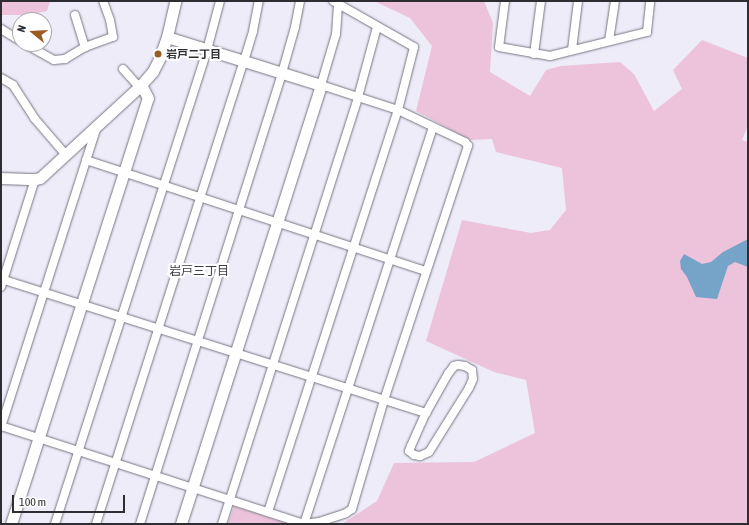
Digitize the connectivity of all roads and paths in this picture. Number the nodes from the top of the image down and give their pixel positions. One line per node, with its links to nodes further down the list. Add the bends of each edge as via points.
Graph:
1 (103, 1): 18 (street, via 113,37)
2 (175, 1): 16 (street)
3 (220, 1): 19 (street)
4 (259, 1): 23 (street)
5 (300, 1): 25 (street)
6 (505, 1): 22 (street, via 499,47)
7 (541, 1): 22 (street)
8 (578, 1): 20 (street)
9 (615, 1): 17 (street)
10 (650, 1): 17 (street, via 647,32)
11 (335, 2): 13 (street); 27 (street, via 336,34)
12 (75, 15): 18 (street)
13 (378, 27): 29 (street); 30 (street, via 414,47)
14 (1, 29): 15 (street)
15 (12, 36)
16 (167, 37): 19 (street); 28 (street, via 153,71)
17 (609, 41): 20 (street)
18 (85, 47): 21 (street, via 65,59 54,60)
19 (207, 50): 23 (street); 38 (street)
20 (572, 50): 22 (street, via 550,56)
21 (39, 52)
22 (534, 54)
23 (244, 61): 25 (street); 39 (street)
24 (123, 69): 28 (street)
25 (282, 72): 27 (street); 40 (street)
26 (1, 78): 33 (street, via 13,85 35,119)
27 (321, 85): 29 (street); 41 (street)
28 (140, 86): 31 (street); 35 (street, via 148,98)
29 (358, 97): 30 (street); 42 (street)
30 (398, 110): 32 (street); 43 (street)
31 (97, 126): 33 (street); 34 (street)
32 (433, 127): 44 (street); 45 (street, via 465,142 468,146)
33 (66, 155): 37 (street)
34 (86, 160): 35 (street); 47 (street)
35 (124, 172): 38 (street); 48 (street)
36 (1, 178): 37 (street)
37 (35, 179): 46 (street)
38 (163, 185): 39 (street); 49 (street)
39 (202, 197): 40 (street); 50 (street)
40 (238, 210): 41 (street); 51 (street)
41 (278, 222): 42 (street); 52 (street)
42 (314, 234): 43 (street); 53 (street)
43 (354, 247): 44 (street); 54 (street)
44 (390, 259): 45 (street); 55 (street)
45 (426, 271): 56 (street)
46 (2, 282): 47 (street)
47 (44, 293): 48 (street); 58 (street)
48 (81, 304): 49 (street); 59 (street)
49 (121, 317): 50 (street); 60 (street)
50 (159, 329): 51 (street); 61 (street)
51 (197, 341): 52 (street); 62 (street)
52 (236, 353): 53 (street); 63 (street)
53 (273, 365): 54 (street); 64 (street)
54 (312, 377): 55 (street); 65 (street)
55 (348, 388): 56 (street); 72 (street)
56 (384, 400): 57 (street); 72 (street, via 352,508 346,513 319,522)
57 (426, 413): 57 (street, via 454,366 465,366 472,370 473,379 469,388 428,452 420,456 414,455 410,451 410,446)
58 (1, 426): 59 (street)
59 (39, 438): 60 (street); 66 (street)
60 (78, 451): 61 (street); 67 (street)
61 (116, 463): 62 (street); 68 (street)
62 (155, 476): 63 (street); 69 (street)
63 (193, 488): 64 (street); 70 (street)
64 (230, 500): 65 (street); 71 (street)
65 (268, 512): 72 (street)
66 (12, 524)
67 (55, 524)
68 (96, 524)
69 (140, 524)
70 (181, 524)
71 (222, 524)
72 (304, 524)

